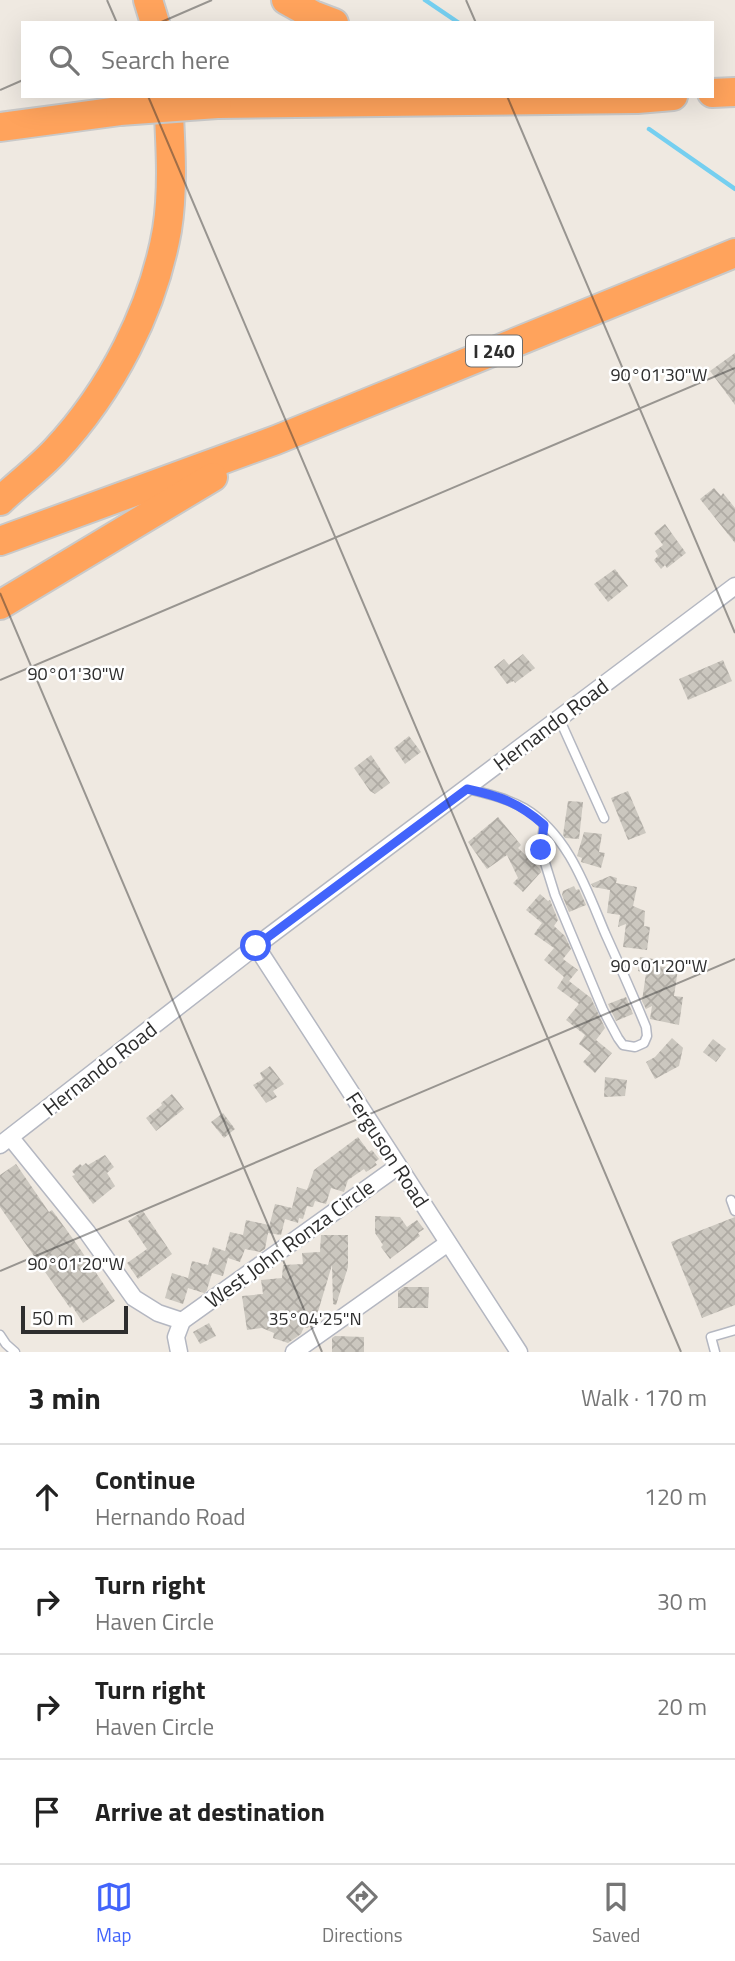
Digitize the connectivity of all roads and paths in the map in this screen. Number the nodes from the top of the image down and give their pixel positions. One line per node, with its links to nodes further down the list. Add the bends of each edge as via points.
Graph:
1 (148, 0): 3 (highway)
2 (286, 0): 4 (highway)
3 (154, 21)
4 (329, 21)
5 (735, 92): 6 (highway)
6 (714, 93)
7 (168, 98): 12 (highway, via 172,184 167,229 154,286 135,333 89,409 55,451)
8 (630, 98): 9 (highway, bridge, via 217,104)
9 (0, 127)
10 (727, 258): 11 (highway, I 240)
11 (276, 440): 13 (highway); 15 (highway)
12 (0, 501)
13 (0, 541)
14 (735, 586): 16 (street, Hernando Road)
15 (0, 605)
16 (559, 718): 17 (street, Hernando Road); 18 (lane)
17 (467, 789): 19 (lane, via 526,809); 20 (street, Hernando Road)
18 (604, 818)
19 (544, 825): 19 (lane, via 541,850 563,915 618,1038 623,1045 644,1043 647,1036 642,1018 587,889 567,851)
20 (256, 946): 21 (street, Hernando Road); 22 (street, Ferguson Road)
21 (5, 1142): 26 (street, via 87,1232 134,1298)
22 (397, 1167): 25 (street, Ferguson Road); 26 (street, West John Ronza Circle)
23 (731, 1200): 24 (lane)
24 (735, 1210)
25 (448, 1243): 31 (street); 32 (street, Ferguson Road)
26 (182, 1321): 30 (street, via 176,1337)
27 (735, 1330): 33 (lane, via 711,1337)
28 (0, 1335): 29 (lane)
29 (15, 1352)
30 (179, 1352)
31 (294, 1352)
32 (519, 1352)
33 (715, 1352)

